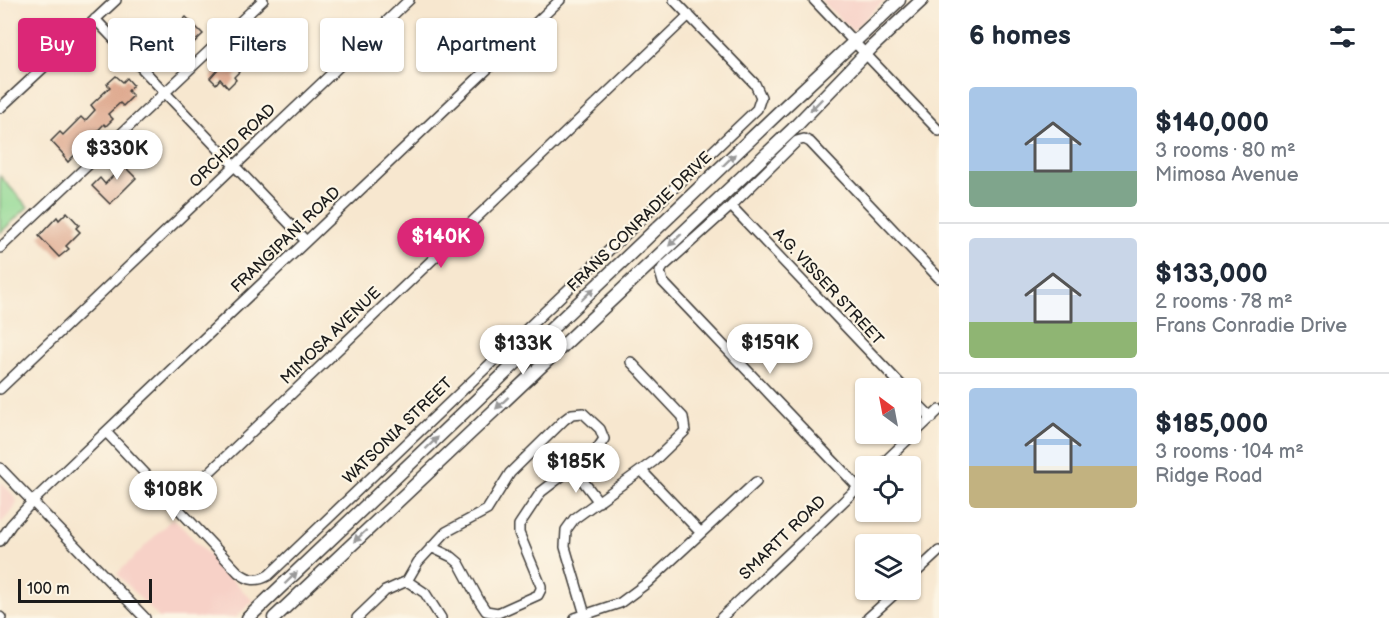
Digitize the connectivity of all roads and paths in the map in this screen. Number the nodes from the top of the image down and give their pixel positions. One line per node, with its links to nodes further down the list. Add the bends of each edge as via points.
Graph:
1 (116, 0): 10 (street)
2 (263, 0): 15 (street)
3 (409, 0): 18 (street, ORCHID ROAD)
4 (560, 0): 20 (street, FRANGIPANI ROAD)
5 (674, 0): 9 (street)
6 (814, 0): 12 (street)
7 (900, 0): 12 (main road, FRANS CONRADIE DRIVE)
8 (922, 0): 13 (main road)
9 (689, 15): 39 (street, MIMOSA AVENUE); 39 (street, WATSONIA STREET, via 755,84 761,97 752,115 276,569 264,578 250,580 238,572)
10 (96, 18)
11 (96, 20): 15 (street)
12 (855, 43): 13 (street); 49 (main road, FRANS CONRADIE DRIVE, one-way to 12)
13 (866, 54): 17 (street); 50 (main road, one-way to 50, via 793,129)
14 (38, 72): 16 (street)
15 (165, 93): 18 (street); 21 (street)
16 (0, 108)
17 (939, 130)
18 (235, 165): 20 (street); 25 (street, ORCHID ROAD)
19 (731, 206): 22 (street, via 797,141 804,139); 24 (street, A.G. VISSER STREET); 34 (street, via 663,267 660,275 671,291)
20 (306, 241): 29 (street, FRANGIPANI ROAD)
21 (0, 249)
22 (939, 278)
23 (631, 362): 33 (street, via 683,417 686,426 676,442)
24 (894, 378)
25 (0, 389)
26 (921, 407): 28 (street)
27 (939, 410): 28 (street)
28 (932, 418): 30 (street)
29 (106, 432): 37 (street, FRANGIPANI ROAD); 39 (street)
30 (891, 456)
31 (0, 468): 37 (street)
32 (573, 468): 38 (street); 42 (street, via 601,446 604,439 600,429 583,413 564,420 510,472 488,510 454,526); 42 (street, via 541,492 519,525 541,589 538,595 498,613 486,611 459,563)
33 (642, 471): 38 (street); 40 (street)
34 (855, 477)
35 (756, 482): 40 (street)
36 (855, 491): 53 (street, SMARTT ROAD)
37 (32, 502): 41 (street, FRANGIPANI ROAD); 48 (street)
38 (599, 502): 47 (street, via 574,519 565,534)
39 (176, 504)
40 (701, 533): 47 (street, via 622,601)
41 (0, 540)
42 (431, 547): 45 (street)
43 (939, 551): 44 (street)
44 (921, 568)
45 (407, 581): 51 (street, via 385,591); 52 (street, via 424,593)
46 (888, 600): 54 (street)
47 (582, 617)
48 (145, 618)
49 (248, 618)
50 (274, 618)
51 (357, 618)
52 (441, 618)
53 (721, 618)
54 (869, 618)

